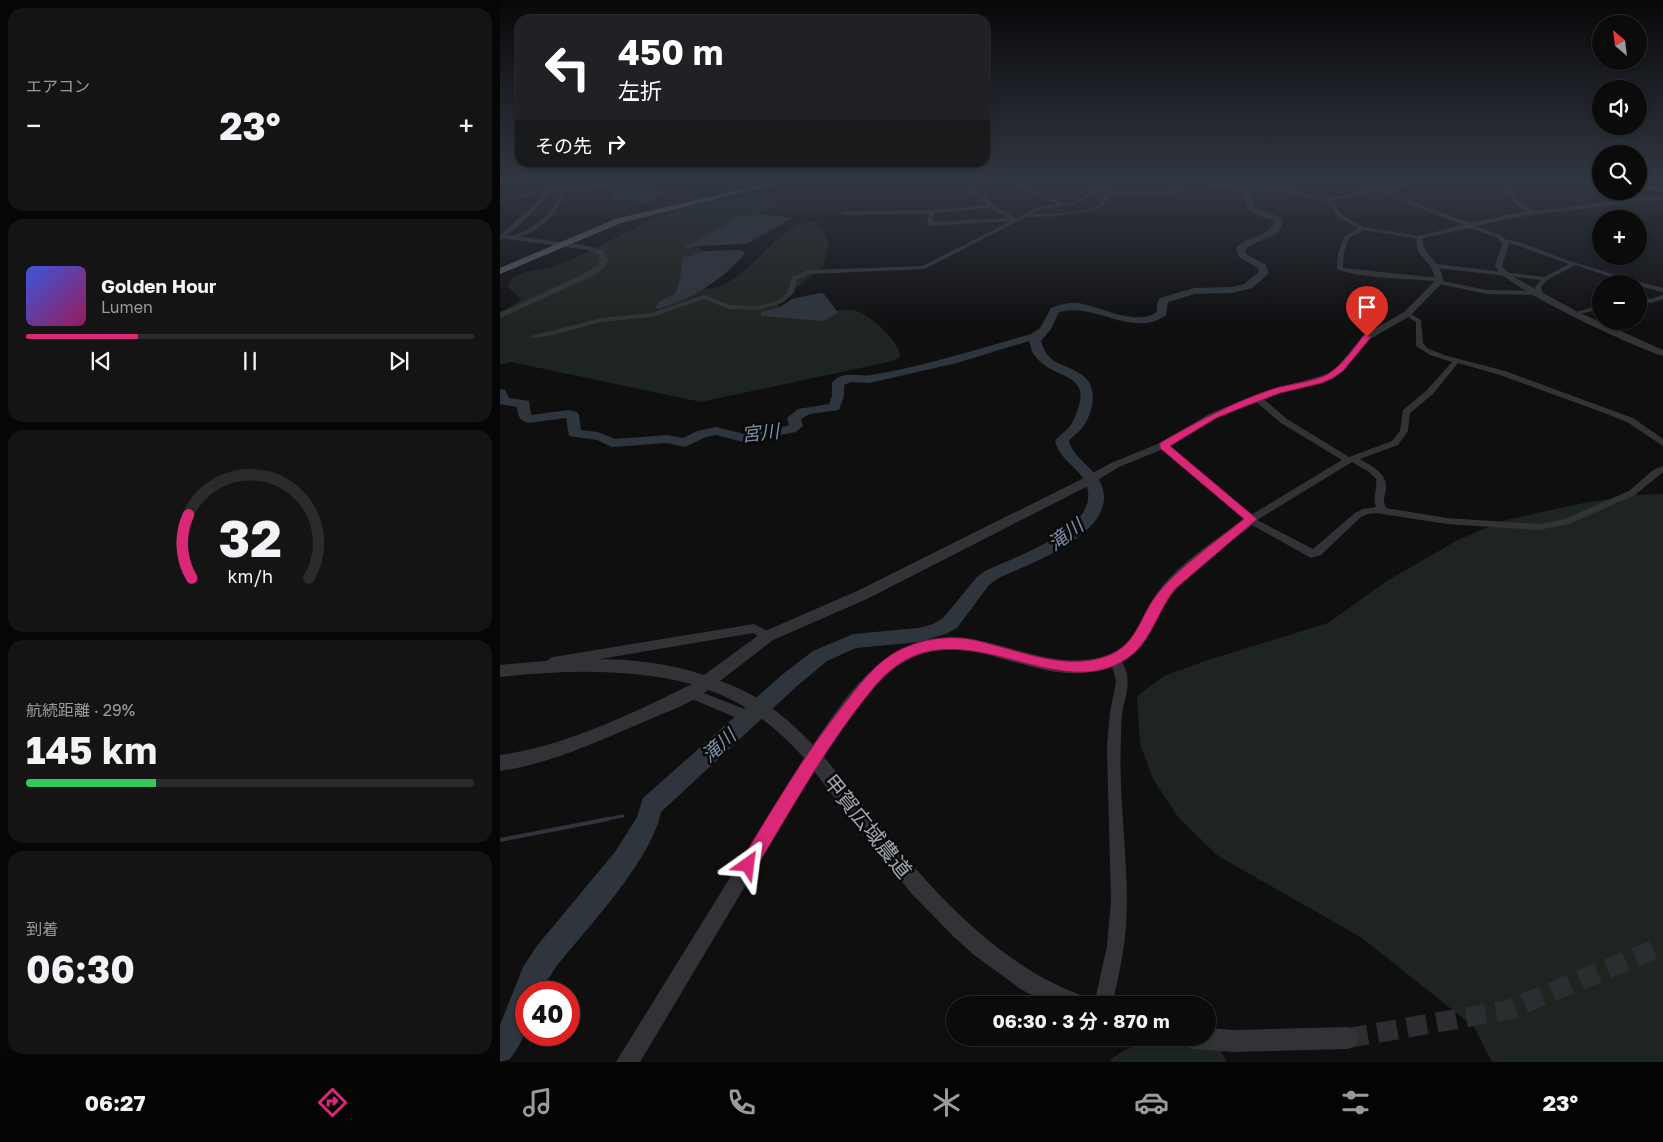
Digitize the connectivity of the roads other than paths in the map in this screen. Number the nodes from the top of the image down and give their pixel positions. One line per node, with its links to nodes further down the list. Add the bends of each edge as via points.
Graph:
1 (532, 231): 8 (street)
2 (592, 231): 12 (highway)
3 (993, 231): 27 (street, via 923,268 803,273 794,278 791,294 774,305 736,308 704,297 652,316 601,320)
4 (1358, 231): 18 (street, via 1346,237 1340,269)
5 (1378, 231): 9 (street)
6 (1449, 231): 9 (street)
7 (1486, 231): 11 (street)
8 (517, 236)
9 (1420, 238): 14 (street, via 1421,252)
10 (502, 239): 12 (street)
11 (1504, 241): 13 (street); 16 (street, via 1506,249 1498,264)
12 (561, 244): 15 (highway); 26 (street, via 594,250 602,253 604,260 590,274)
13 (1574, 264): 17 (street); 19 (street)
14 (1437, 266): 16 (street); 18 (street)
15 (500, 272)
16 (1501, 272): 17 (street); 20 (street)
17 (1545, 279): 20 (street, via 1538,287 1540,293)
18 (1439, 281): 20 (street, via 1486,292); 25 (street)
19 (1663, 290)
20 (1536, 293): 24 (street)
21 (1663, 297): 22 (street)
22 (1647, 300)
23 (1592, 309): 24 (street)
24 (1576, 313): 28 (street)
25 (1406, 314): 29 (street, via 1419,321 1421,347); 30 (street, via 1367,337 1330,376)
26 (500, 316)
27 (534, 336)
28 (1663, 353)
29 (1456, 361): 31 (street, via 1486,368 1630,420); 33 (street, via 1430,392 1406,412 1404,431 1395,443)
30 (1257, 398): 32 (street, via 1213,416); 33 (street, via 1284,421)
31 (1663, 443)
32 (1164, 446): 36 (street); 37 (street, via 1115,465 862,594)
33 (1351, 460): 35 (street, via 1377,474 1383,482 1378,500); 36 (street)
34 (1663, 469): 35 (street, via 1632,493 1566,522 1540,527 1447,521)
35 (1382, 511): 36 (street, via 1366,511 1358,515 1318,552 1311,554)
36 (1251, 519): 38 (street, via 1171,586 1159,600 1143,634)
37 (768, 636): 39 (street, via 754,628); 40 (street)
38 (1114, 660): 44 (street, via 1123,678 1113,738 1119,901 1114,956); 47 (street, via 1064,667 972,644 945,642 914,650 882,669 864,686 823,743)
39 (505, 671): 43 (street, 甲賀広域農道, via 597,666 665,671 736,694 787,729 946,917 980,947 1032,984)
40 (691, 693): 41 (street); 42 (street, via 572,744 522,760)
41 (742, 714)
42 (500, 763)
43 (1058, 996)
44 (1105, 996)
45 (1348, 1038): 46 (street)
46 (1216, 1040)
47 (627, 1062)

